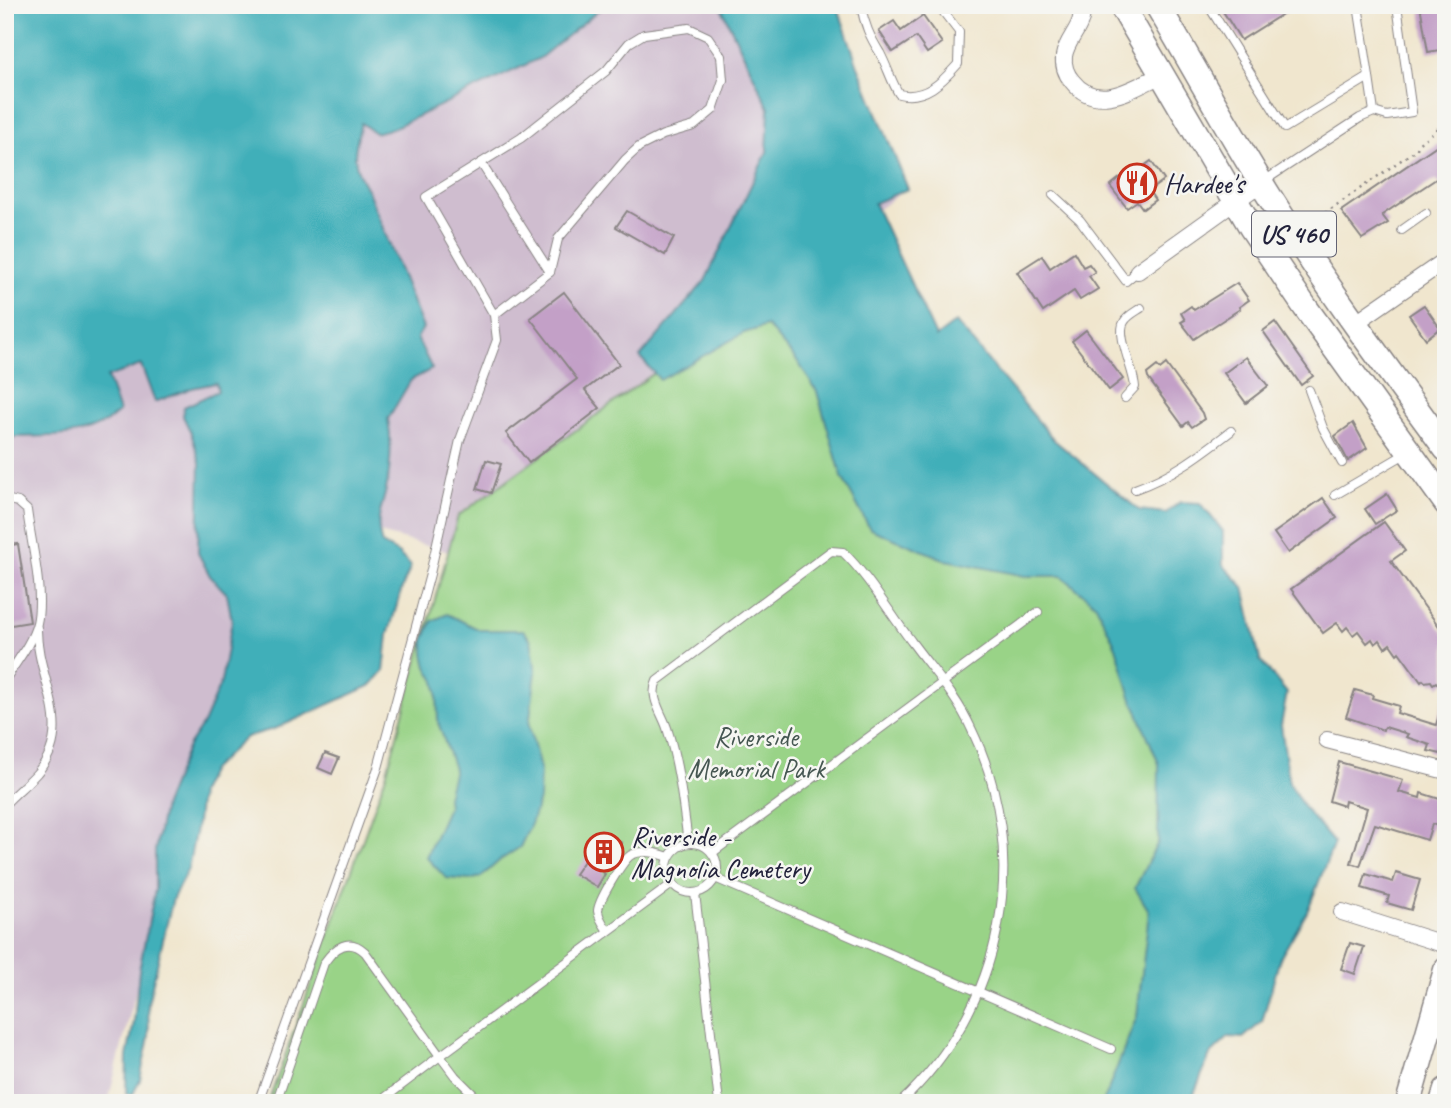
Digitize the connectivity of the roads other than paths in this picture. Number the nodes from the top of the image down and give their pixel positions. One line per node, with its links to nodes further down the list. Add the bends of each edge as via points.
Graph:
1 (861, 5): 2 (lane, via 866,28 889,76 899,94 910,96 927,92 958,64 959,32)
2 (939, 5)
3 (1081, 5): 9 (street, via 1080,24 1064,56 1068,77 1076,87 1099,98 1111,97)
4 (1208, 5): 10 (lane, via 1285,128)
5 (1358, 5): 10 (lane)
6 (1397, 5): 11 (lane, via 1412,112 1387,116)
7 (1158, 7): 13 (main road, US 460)
8 (1126, 15): 9 (main road, US 460)
9 (1161, 75): 15 (main road, US 460)
10 (1369, 77): 11 (lane)
11 (1374, 112): 13 (lane)
12 (481, 163): 20 (lane); 20 (lane, via 569,101 644,34 689,28 708,37 722,56 723,80 713,110 694,126 663,135 625,160 558,239); 22 (lane, via 426,197)
13 (1261, 183): 15 (street); 23 (main road, US 460)
14 (1053, 195): 19 (lane, via 1080,220 1126,281)
15 (1235, 201): 19 (street); 28 (main road, US 460)
16 (1426, 214): 17 (lane)
17 (1402, 230)
18 (1446, 260): 23 (street)
19 (1138, 271)
20 (550, 272): 22 (lane)
21 (1141, 308): 25 (lane, via 1123,323 1121,332 1135,387)
22 (494, 315): 55 (lane, via 497,340 460,440 378,768)
23 (1355, 323): 27 (main road, US 460)
24 (1310, 390): 29 (lane)
25 (1125, 398)
26 (1231, 431): 30 (lane, via 1181,468)
27 (1446, 449)
28 (1409, 452): 31 (main road, US 460); 32 (lane)
29 (1342, 463)
30 (1135, 489)
31 (1442, 490)
32 (1335, 495)
33 (5, 499): 35 (lane, via 27,510)
34 (1038, 612): 37 (lane)
35 (37, 623): 36 (lane); 40 (lane, via 37,642 55,714 54,743 38,772)
36 (5, 680)
37 (943, 681): 41 (lane, via 846,555 831,551 657,681 654,695 674,751); 42 (lane); 51 (lane, via 983,754 1001,818 1002,915)
38 (1327, 740): 39 (street)
39 (1446, 771)
40 (5, 803)
41 (688, 843): 42 (lane, via 702,845); 43 (lane)
42 (712, 853): 44 (lane)
43 (669, 857): 45 (lane, via 667,871); 48 (lane, via 634,853 622,863 598,912)
44 (715, 878): 46 (lane); 51 (lane)
45 (672, 884): 46 (lane); 48 (lane)
46 (695, 893): 59 (lane)
47 (1342, 912): 49 (street)
48 (608, 931): 53 (lane)
49 (1446, 946)
50 (1446, 970): 61 (main road)
51 (980, 992): 52 (lane); 60 (lane, via 954,1041)
52 (1111, 1049)
53 (440, 1056): 56 (lane, via 365,952 357,945 340,946 324,963); 57 (lane); 58 (lane)
54 (1446, 1090): 62 (main road)
55 (258, 1103)
56 (276, 1103)
57 (378, 1103)
58 (482, 1103)
59 (719, 1103)
60 (900, 1103)
61 (1408, 1103)
62 (1442, 1103)

